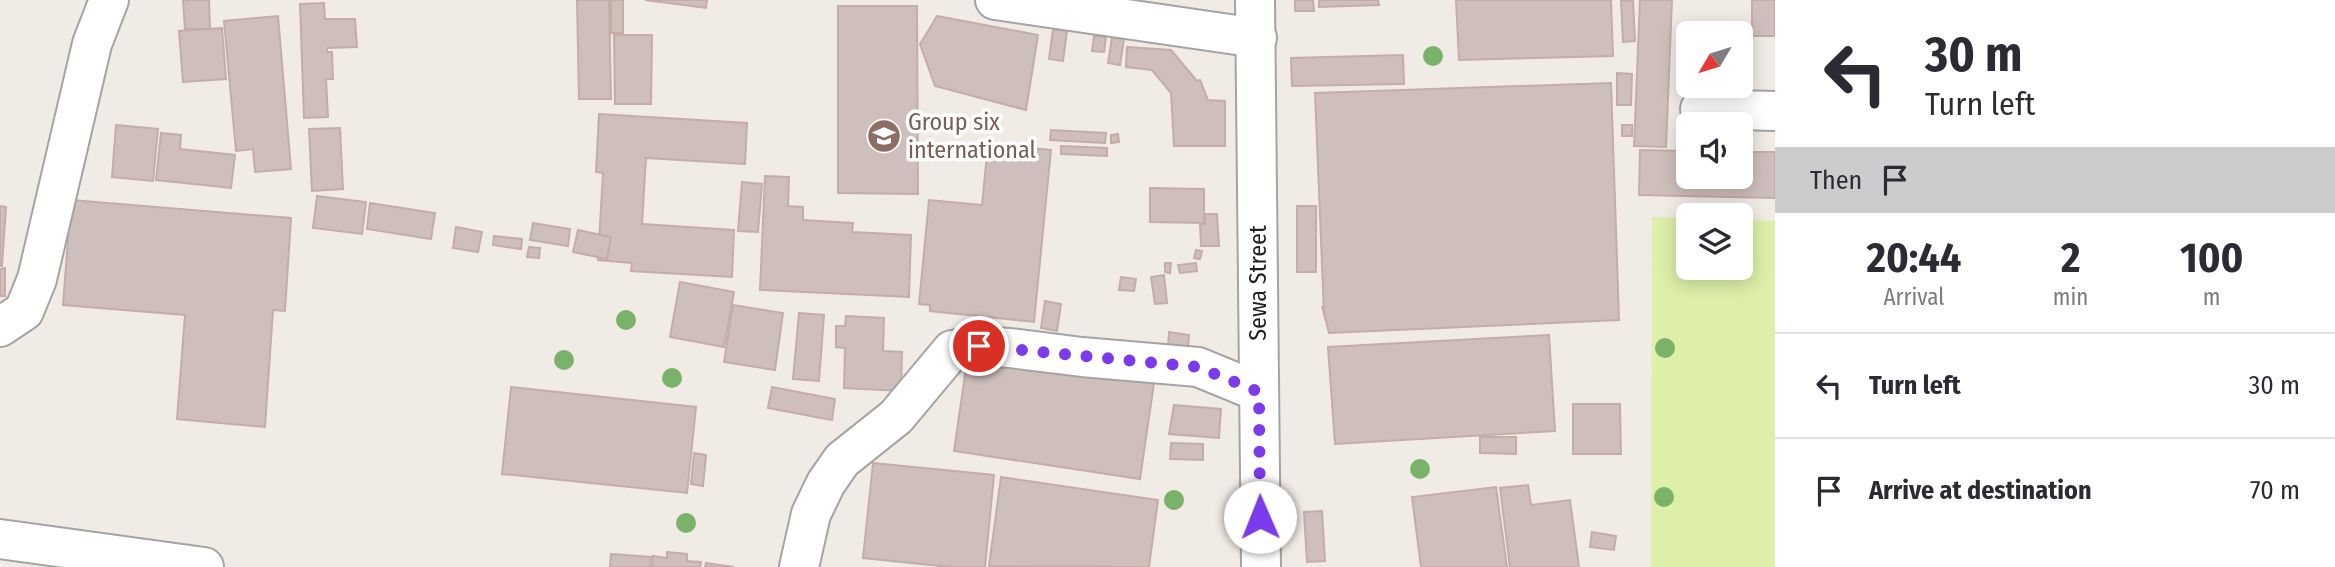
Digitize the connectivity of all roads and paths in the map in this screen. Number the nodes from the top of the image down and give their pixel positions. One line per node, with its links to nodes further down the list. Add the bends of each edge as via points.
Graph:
1 (109, 0): 7 (street, via 92,44 37,279 24,311)
2 (995, 0): 4 (street)
3 (1255, 0): 4 (street, Sewa Street)
4 (1257, 38): 8 (street, Sewa Street)
5 (1700, 108): 6 (street)
6 (1775, 111)
7 (0, 327)
8 (1259, 392): 11 (street, via 1198,367 1010,348 952,350 896,417 842,460 811,514); 12 (street, Sewa Street)
9 (0, 539): 10 (street)
10 (204, 567)
11 (799, 567)
12 (1261, 567)

